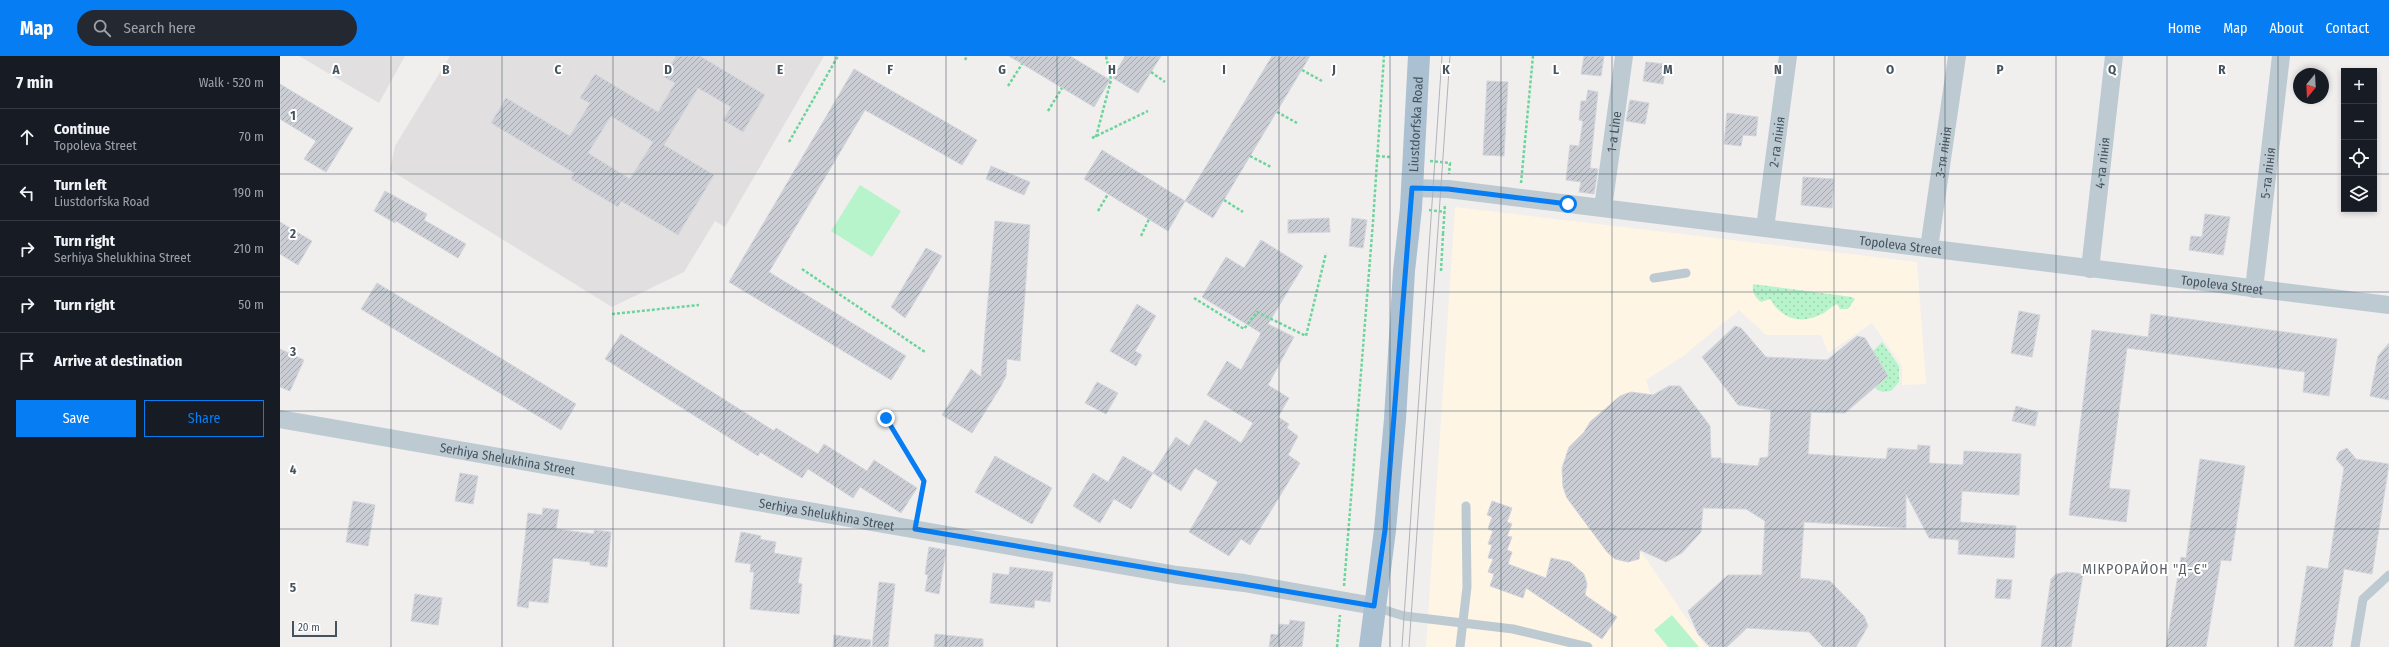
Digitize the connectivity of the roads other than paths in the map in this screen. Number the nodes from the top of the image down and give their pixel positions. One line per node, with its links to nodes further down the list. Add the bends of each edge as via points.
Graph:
1 (1419, 56): 7 (main road, Liustdorfska Road)
2 (1624, 56): 8 (street, 1-a Line)
3 (1788, 56): 9 (street, 2-га лінія)
4 (1957, 56): 10 (street, 3-тя лінія)
5 (2114, 56): 11 (street, 4-та лінія)
6 (2281, 56): 14 (street, 5-та лінія)
7 (1412, 188): 8 (street, Topoleva Street, via 1448,189); 19 (main road, Liustdorfska Road, via 1386,516)
8 (1604, 208): 9 (street, Topoleva Street)
9 (1765, 228): 10 (street, Topoleva Street)
10 (1929, 248): 11 (street, Topoleva Street)
11 (2090, 269): 14 (street, Topoleva Street)
12 (1686, 273): 13 (lane)
13 (1654, 278)
14 (2254, 289): 15 (street, Topoleva Street)
15 (2389, 305)
16 (280, 419): 19 (street, Serhiya Shelukhina Street, via 1177,575 1244,583)
17 (1466, 506): 20 (lane, via 1467,587)
18 (2389, 575): 24 (lane, via 2363,599)
19 (1374, 606): 20 (lane, via 1404,616); 21 (main road, Liustdorfska Road)
20 (1463, 622): 22 (lane); 23 (lane, via 1513,629)
21 (1370, 647)
22 (1460, 647)
23 (1588, 647)
24 (2355, 647)

